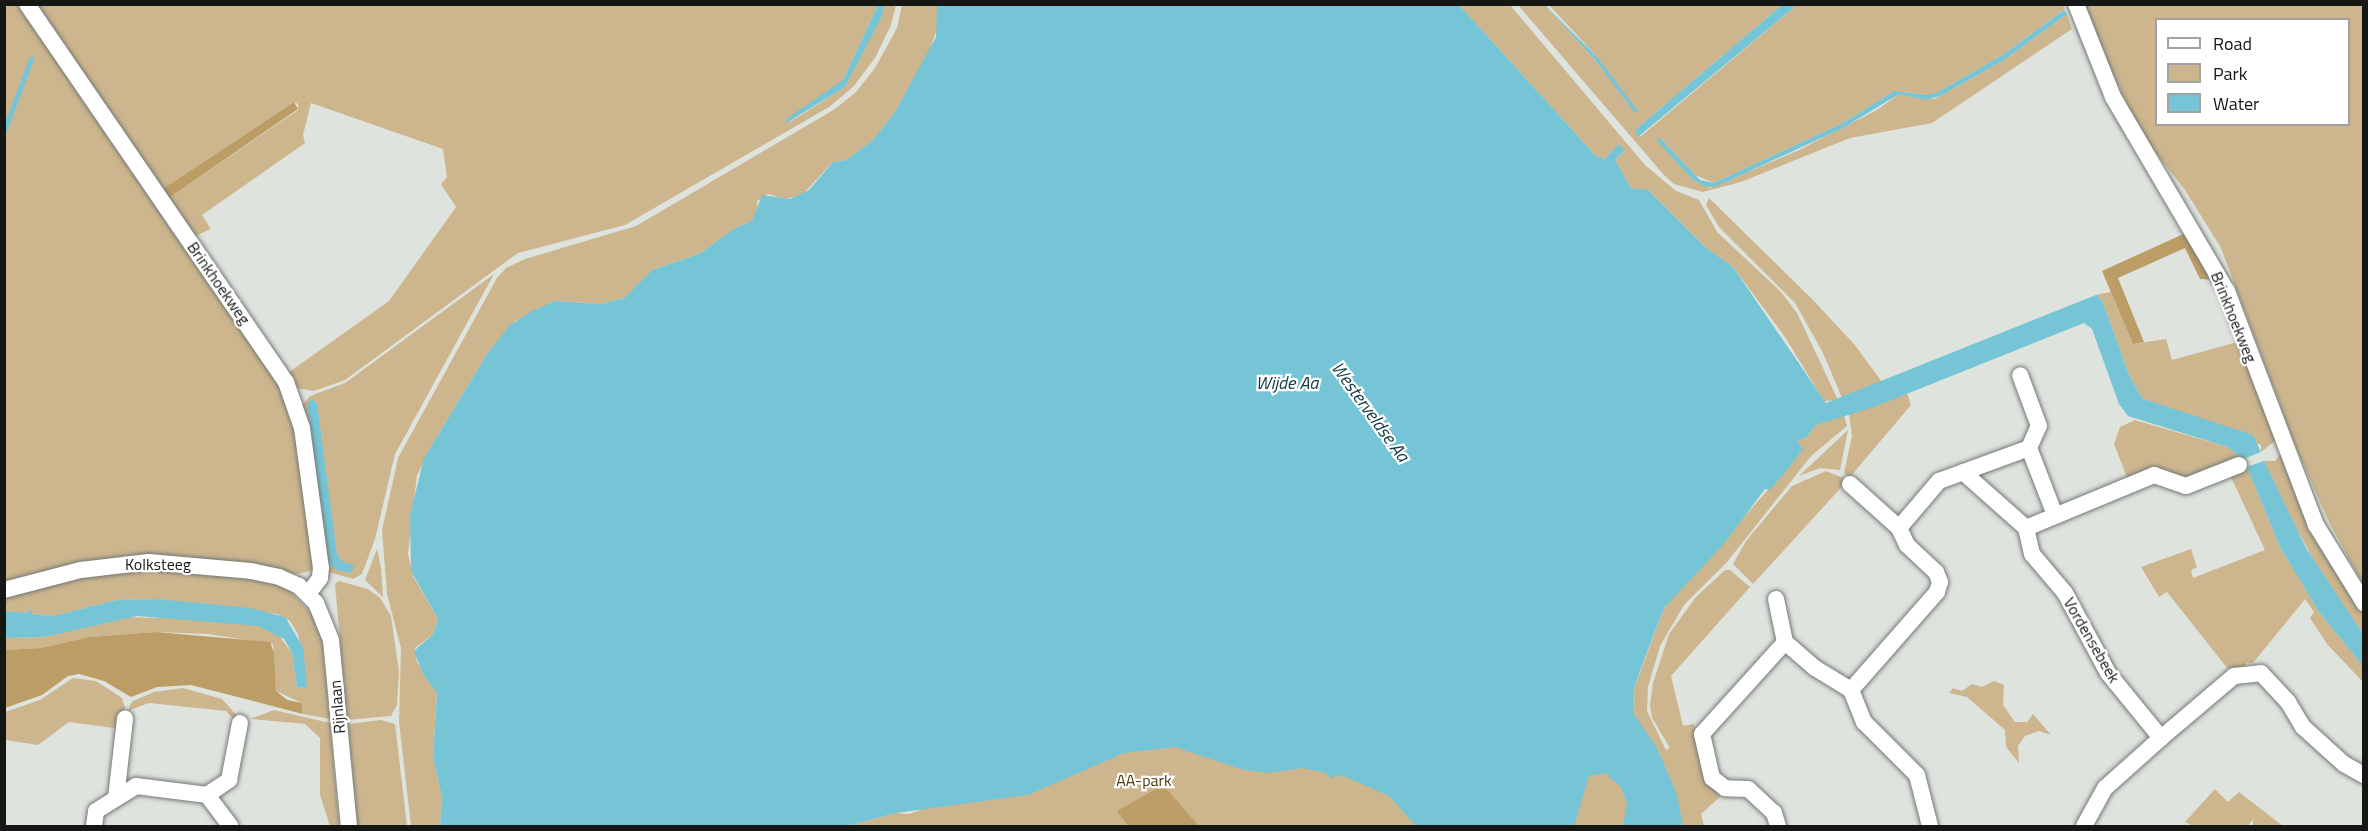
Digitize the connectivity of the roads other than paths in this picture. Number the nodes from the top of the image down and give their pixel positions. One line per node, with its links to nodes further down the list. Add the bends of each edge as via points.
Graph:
1 (27, 4): 12 (street, Brinkhoekweg, via 286,382 302,428 321,568 320,578)
2 (2076, 4): 14 (street, Brinkhoekweg, via 2113,97 2227,291 2316,525)
3 (2020, 375): 4 (street, via 2039,426)
4 (2029, 448): 6 (street); 8 (street)
5 (2239, 465): 8 (street, via 2186,486 2154,475)
6 (1963, 472): 9 (street, via 1939,481); 10 (street)
7 (1850, 484): 9 (street)
8 (2055, 514): 10 (street)
9 (1899, 528): 16 (street, via 1907,545 1936,572 1940,582 1937,592)
10 (2026, 528): 19 (street, Vordensebeek, via 2032,554 2065,593 2108,673)
11 (4, 591): 12 (street, Kolksteeg, via 81,570 163,562 268,574 290,581)
12 (308, 594): 25 (street, Rijnlaan, via 323,616 331,640)
13 (1776, 599): 15 (street)
14 (2364, 603)
15 (1785, 642): 16 (street, via 1815,668); 26 (street, via 1702,735 1712,778 1725,788 1748,789 1774,813)
16 (1851, 690): 27 (street, via 1864,722 1917,775)
17 (125, 719): 22 (street)
18 (240, 723): 21 (street, via 229,780)
19 (2161, 738): 20 (street, via 2234,676 2261,673 2288,702 2303,727 2344,764); 28 (street, via 2104,788)
20 (2364, 776)
21 (207, 795): 22 (street, via 136,786); 24 (street)
22 (116, 798): 23 (street, via 96,811)
23 (94, 826)
24 (230, 826)
25 (349, 826)
26 (1778, 826)
27 (1930, 826)
28 (2084, 826)

